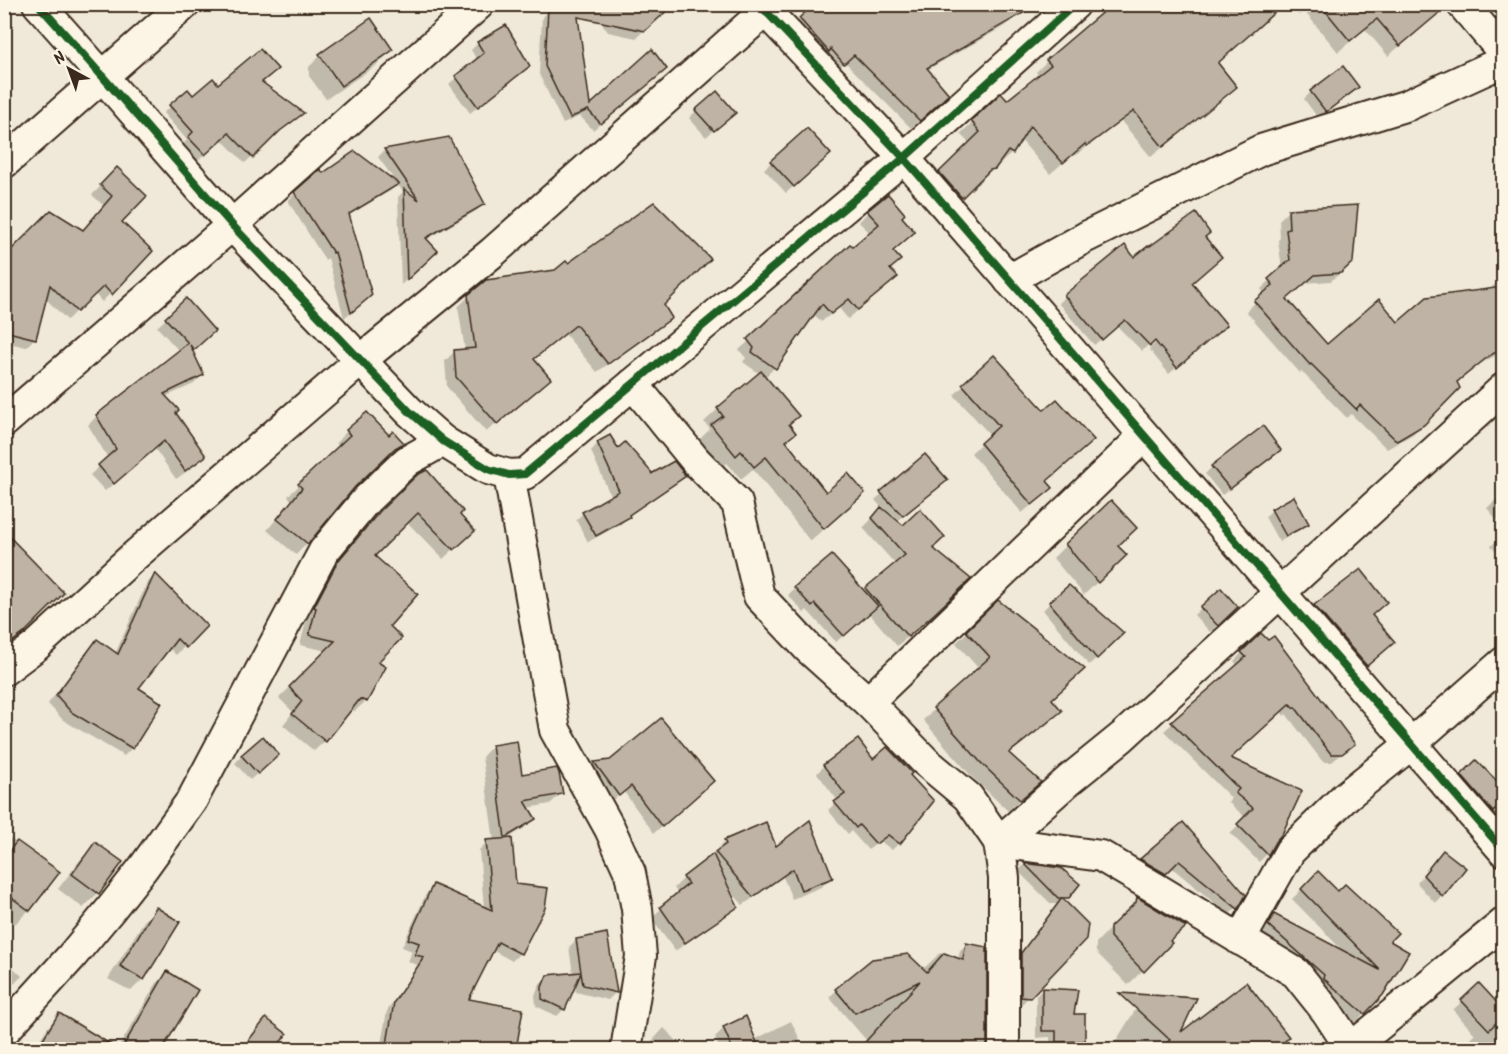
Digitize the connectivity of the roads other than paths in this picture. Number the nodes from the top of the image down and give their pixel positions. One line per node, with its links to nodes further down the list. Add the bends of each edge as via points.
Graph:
1 (38, 4): 9 (street)
2 (185, 4): 9 (street)
3 (479, 4): 12 (street)
4 (1075, 4): 10 (street)
5 (1462, 4): 7 (street)
6 (766, 7): 10 (street); 14 (street, via 493,252)
7 (1503, 53)
8 (1503, 61): 13 (street, via 1408,105 1261,150)
9 (103, 76): 11 (street); 12 (street)
10 (904, 159): 13 (street); 15 (street)
11 (4, 163)
12 (232, 225): 14 (street); 17 (street)
13 (1009, 280): 18 (street)
14 (361, 360): 19 (street); 23 (street)
15 (633, 384): 20 (street, via 525,474); 24 (street, via 696,461 737,503 759,596 808,648)
16 (1503, 388): 21 (street)
17 (4, 422)
18 (1144, 436): 21 (street); 24 (street)
19 (443, 441): 20 (street, via 488,470); 30 (street, via 407,461 367,499 324,551 192,800 71,957)
20 (509, 475): 32 (street, via 555,730 630,873 641,956)
21 (1280, 593): 25 (street); 26 (street)
22 (1503, 662): 25 (street)
23 (4, 670)
24 (868, 702): 26 (street, via 925,761 968,797)
25 (1411, 744): 27 (street); 29 (street, via 1346,796 1290,851)
26 (999, 842): 29 (street, via 1101,856); 33 (street, via 1004,878)
27 (1503, 851)
28 (1503, 923): 31 (street)
29 (1240, 940): 31 (street, via 1296,974)
30 (7, 1022)
31 (1351, 1049)
32 (626, 1050)
33 (1004, 1050)

